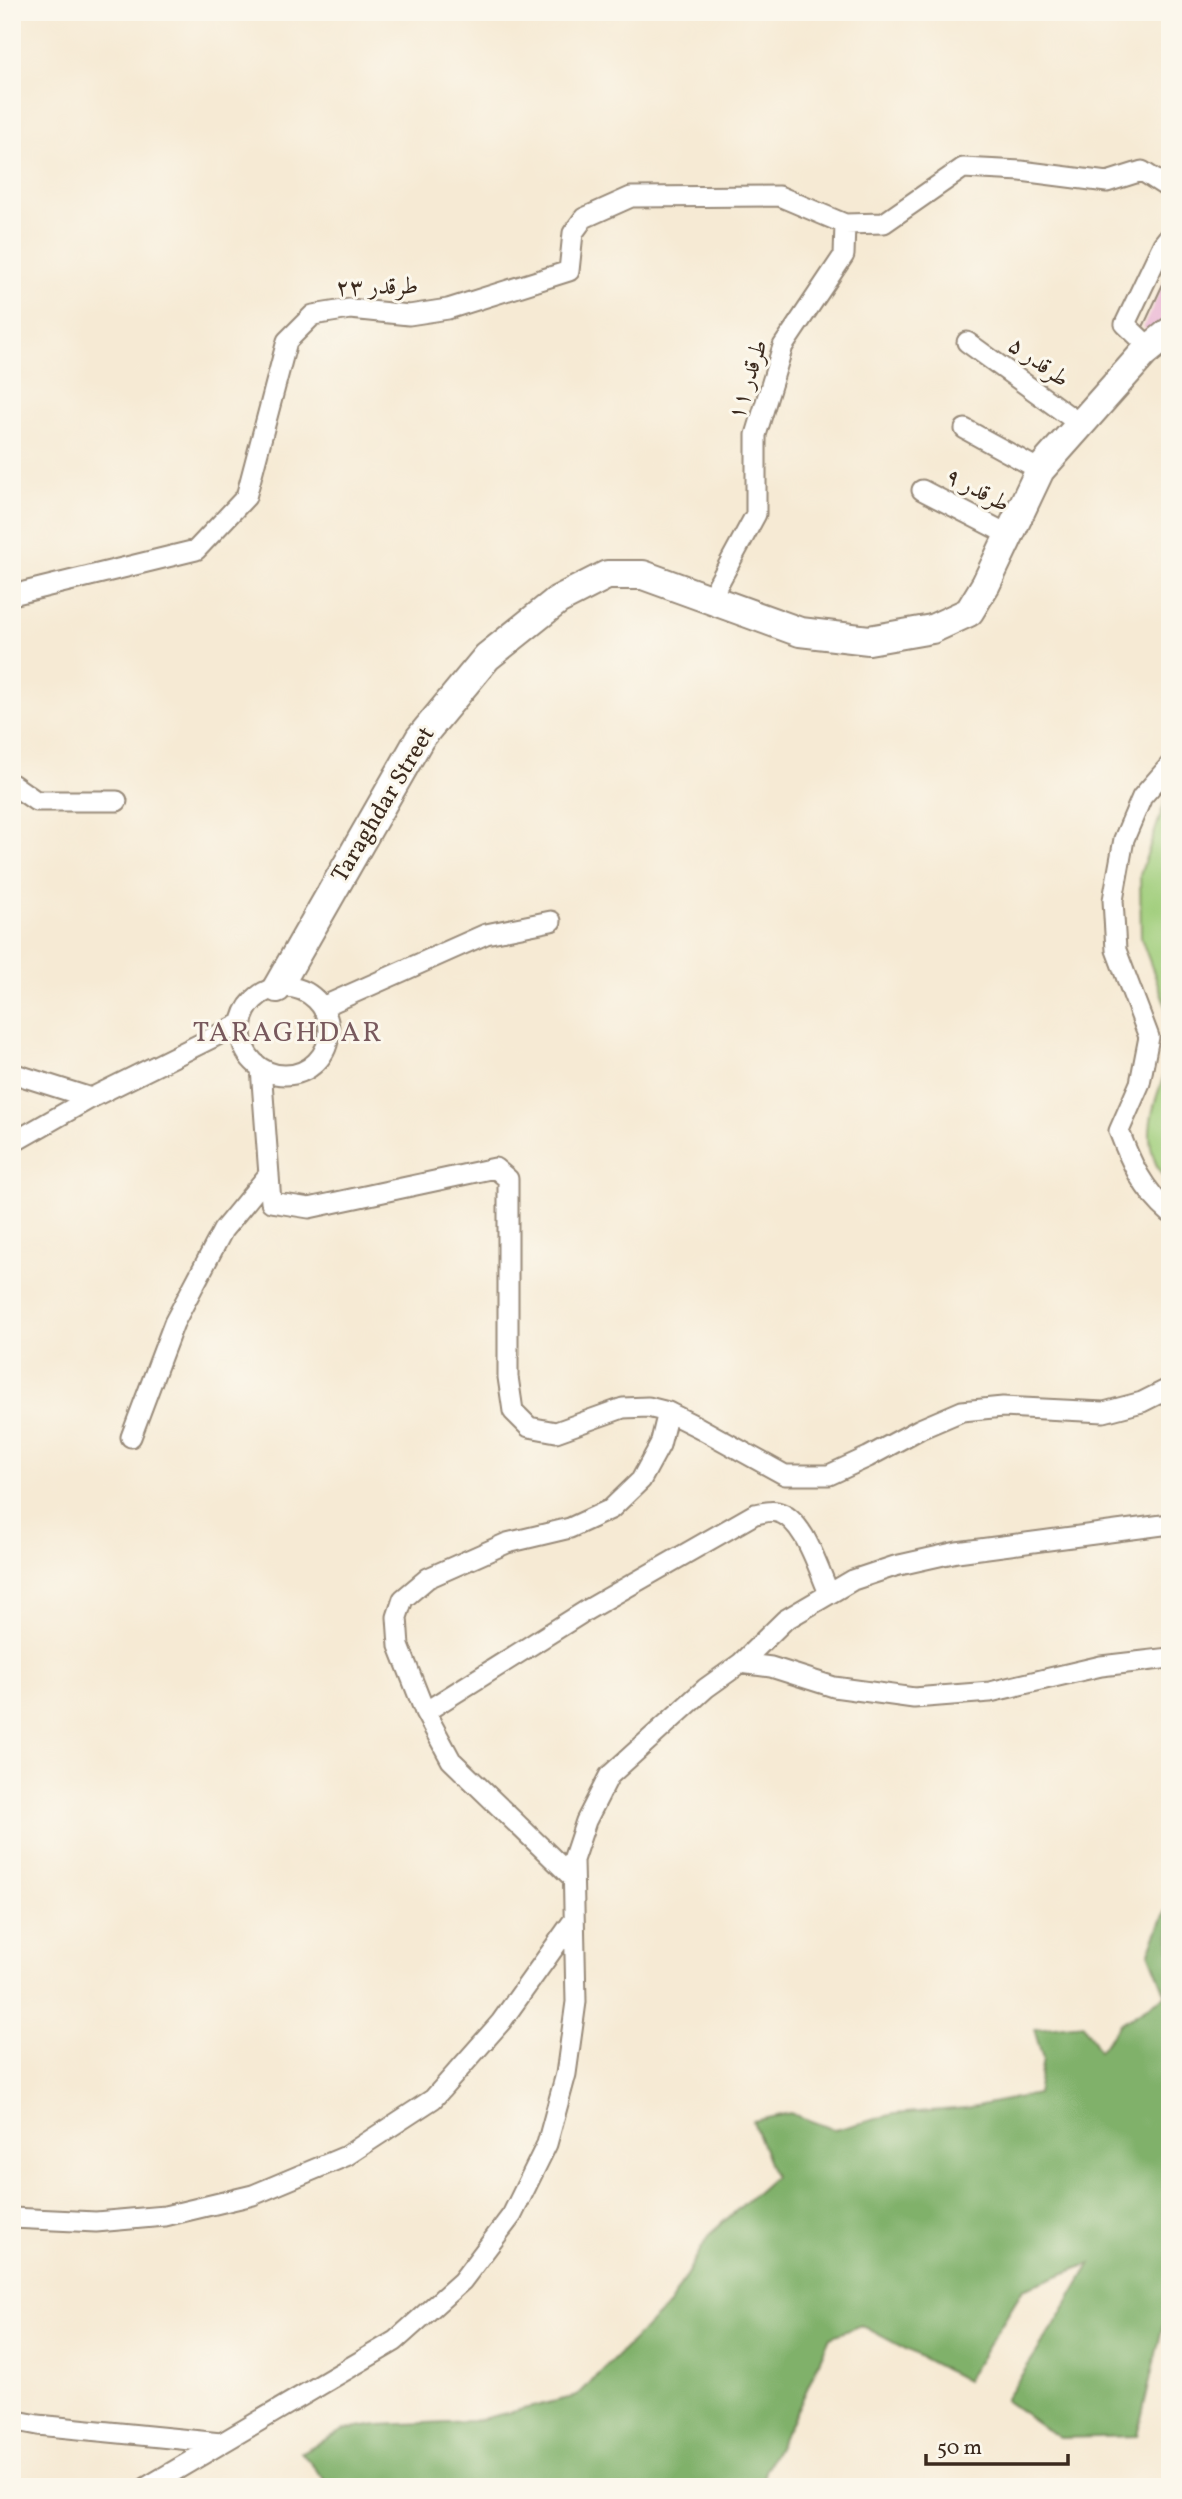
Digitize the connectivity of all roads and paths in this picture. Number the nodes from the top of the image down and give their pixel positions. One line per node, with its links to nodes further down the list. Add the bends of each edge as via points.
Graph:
1 (1170, 189): 2 (street, via 1142,171 1107,181 963,168 884,223)
2 (845, 224): 11 (street, طرقدر ۲۳, via 779,196 631,198 584,218 573,233 569,271 448,309 409,315 350,309 313,315 287,341 246,497 196,550); 12 (street, طرقدر ۱۱, via 844,255 783,346 756,435 756,514)
3 (1170, 235): 4 (street, via 1125,324)
4 (1160, 340): 6 (street, Taraghdar Street)
5 (967, 342): 6 (street, طرقدر ۵)
6 (1080, 424): 8 (street, Taraghdar Street)
7 (965, 429): 8 (street)
8 (1040, 470): 10 (street, Taraghdar Street)
9 (922, 489): 10 (street, طرقدر ۹)
10 (1009, 535): 12 (street, Taraghdar Street, via 969,612 932,629 869,640 800,632)
11 (12, 595)
12 (710, 599): 17 (street, Taraghdar Street, via 643,575 607,575 558,600 487,657 420,738)
13 (1170, 765): 25 (street, via 1142,797 1124,839 1113,900 1116,950 1149,1037 1140,1083 1119,1131 1133,1168)
14 (12, 784): 15 (street, via 36,801)
15 (117, 801)
16 (551, 920): 18 (street, via 486,934)
17 (276, 988): 18 (street, via 310,994); 19 (street, via 248,1007)
18 (322, 1007): 20 (street, via 328,1040 310,1068 277,1074)
19 (242, 1023): 20 (street, via 245,1048); 22 (street)
20 (261, 1068): 24 (street)
21 (12, 1073): 22 (street)
22 (91, 1098): 23 (street)
23 (12, 1143)
24 (269, 1174): 27 (street, via 271,1202 309,1208 495,1168 508,1179 508,1377 513,1411 529,1427 556,1432 623,1408); 28 (street, via 216,1242 174,1323)
25 (1170, 1213)
26 (1170, 1388): 27 (street, via 1142,1402 1104,1412 1003,1407 962,1411 829,1475 785,1475)
27 (668, 1412): 33 (street, via 660,1445 641,1480 611,1509 570,1528 507,1543 464,1560 428,1578 403,1599 397,1617 399,1646)
28 (131, 1437)
29 (1170, 1524): 30 (street, via 957,1552 895,1566)
30 (829, 1593): 32 (street, via 785,1620); 33 (street, via 803,1533 791,1517 774,1511 755,1514 587,1610)
31 (1170, 1658): 32 (street, via 1101,1665 990,1692 914,1698 834,1687 771,1667)
32 (741, 1663): 34 (street, via 706,1688 610,1776 586,1821 573,1860)
33 (425, 1713): 34 (street, via 451,1760)
34 (573, 1878): 35 (street)
35 (573, 1921): 36 (street, via 501,2022 433,2099 346,2156 253,2195 165,2216 96,2222); 38 (street, via 576,2002 566,2074 547,2144 512,2215 462,2281 395,2341)
36 (12, 2218)
37 (12, 2420): 38 (street)
38 (220, 2443): 39 (street)
39 (147, 2487)

